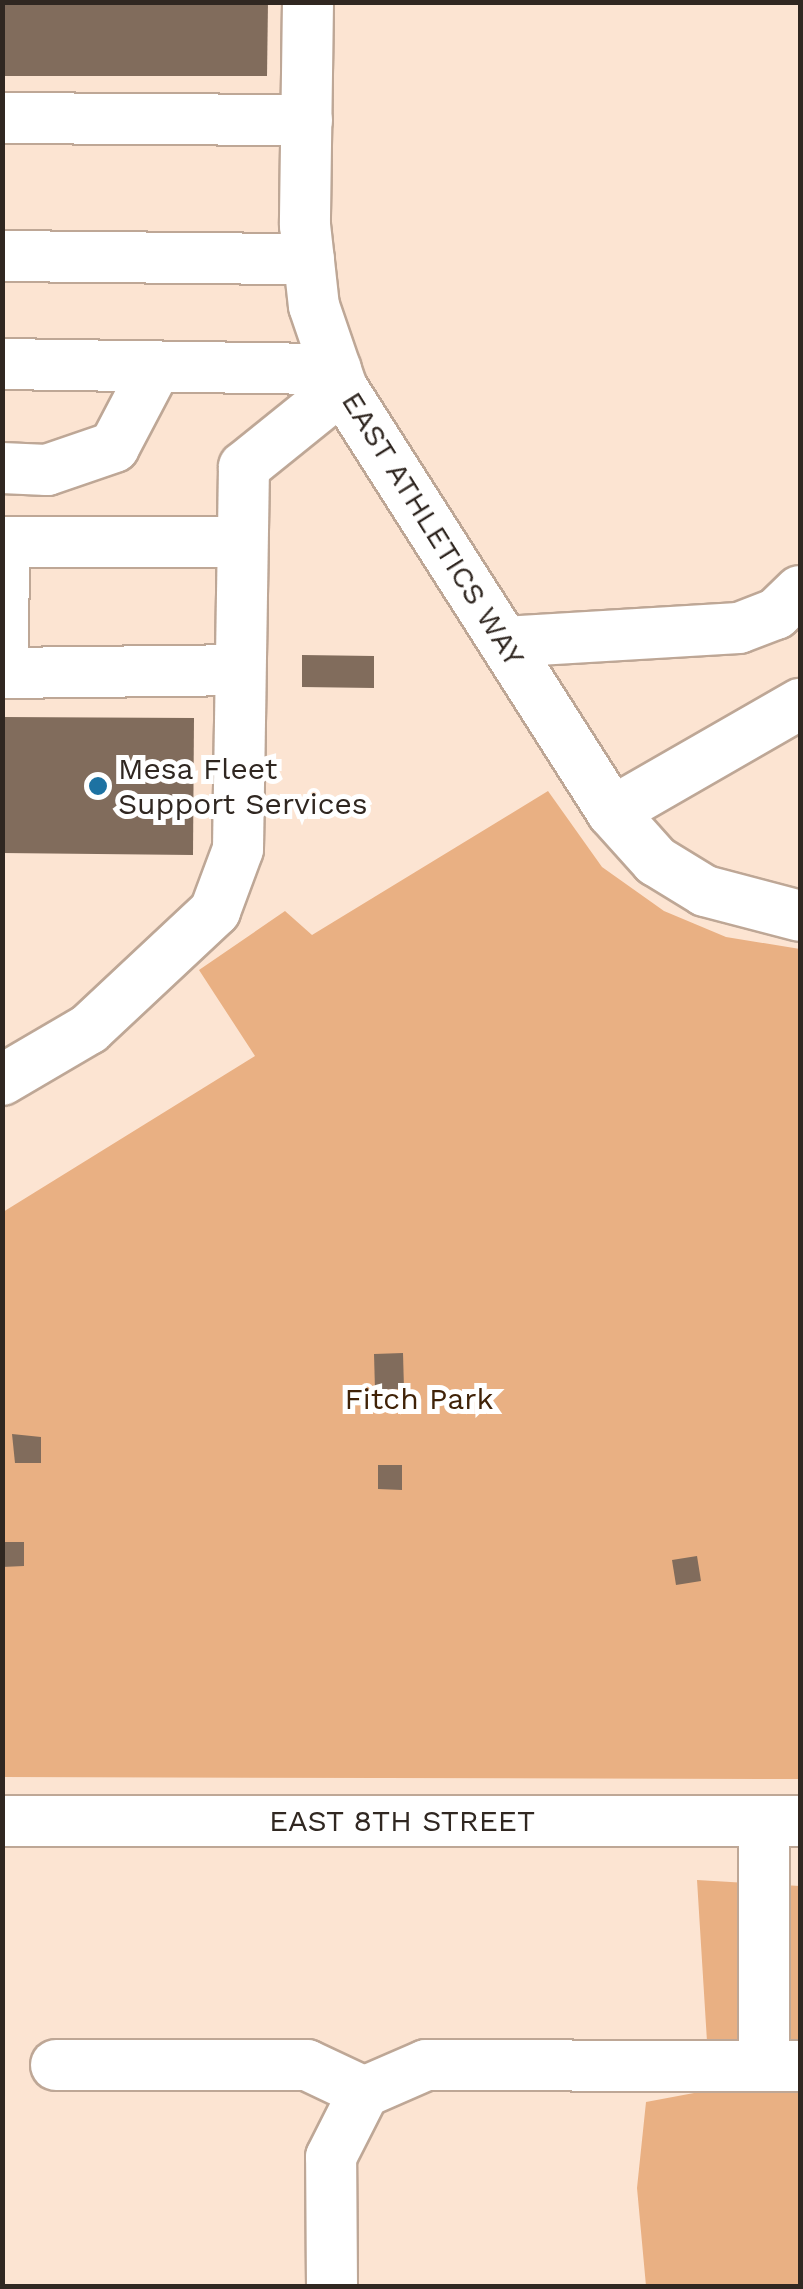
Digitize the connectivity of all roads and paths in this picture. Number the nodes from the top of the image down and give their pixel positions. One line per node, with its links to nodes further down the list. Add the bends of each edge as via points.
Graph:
1 (308, 2): 3 (street, EAST ATHLETICS WAY)
2 (2, 118): 3 (street)
3 (307, 120): 5 (street, EAST ATHLETICS WAY)
4 (2, 256): 5 (street)
5 (309, 259): 8 (street, EAST ATHLETICS WAY)
6 (2, 364): 7 (street)
7 (156, 367): 8 (street); 9 (street, via 114,448 47,470)
8 (339, 378): 11 (street, via 244,467); 13 (street, EAST ATHLETICS WAY)
9 (2, 468)
10 (3, 542): 11 (street); 15 (street)
11 (242, 542): 14 (street)
12 (800, 591): 13 (street, via 776,614 739,628)
13 (504, 642): 17 (street, EAST ATHLETICS WAY)
14 (240, 670): 15 (street); 19 (street, via 238,849 215,911 89,1029)
15 (3, 673)
16 (800, 704): 17 (street)
17 (612, 812): 18 (street, EAST ATHLETICS WAY, via 656,861 704,891)
18 (800, 916)
19 (2, 1080)
20 (2, 1820): 21 (street, EAST 8TH STREET)
21 (782, 1821): 23 (street)
22 (56, 2065): 24 (street, via 307,2065)
23 (782, 2066): 24 (street, via 426,2065)
24 (364, 2092): 25 (street, via 331,2157)
25 (332, 2286)

